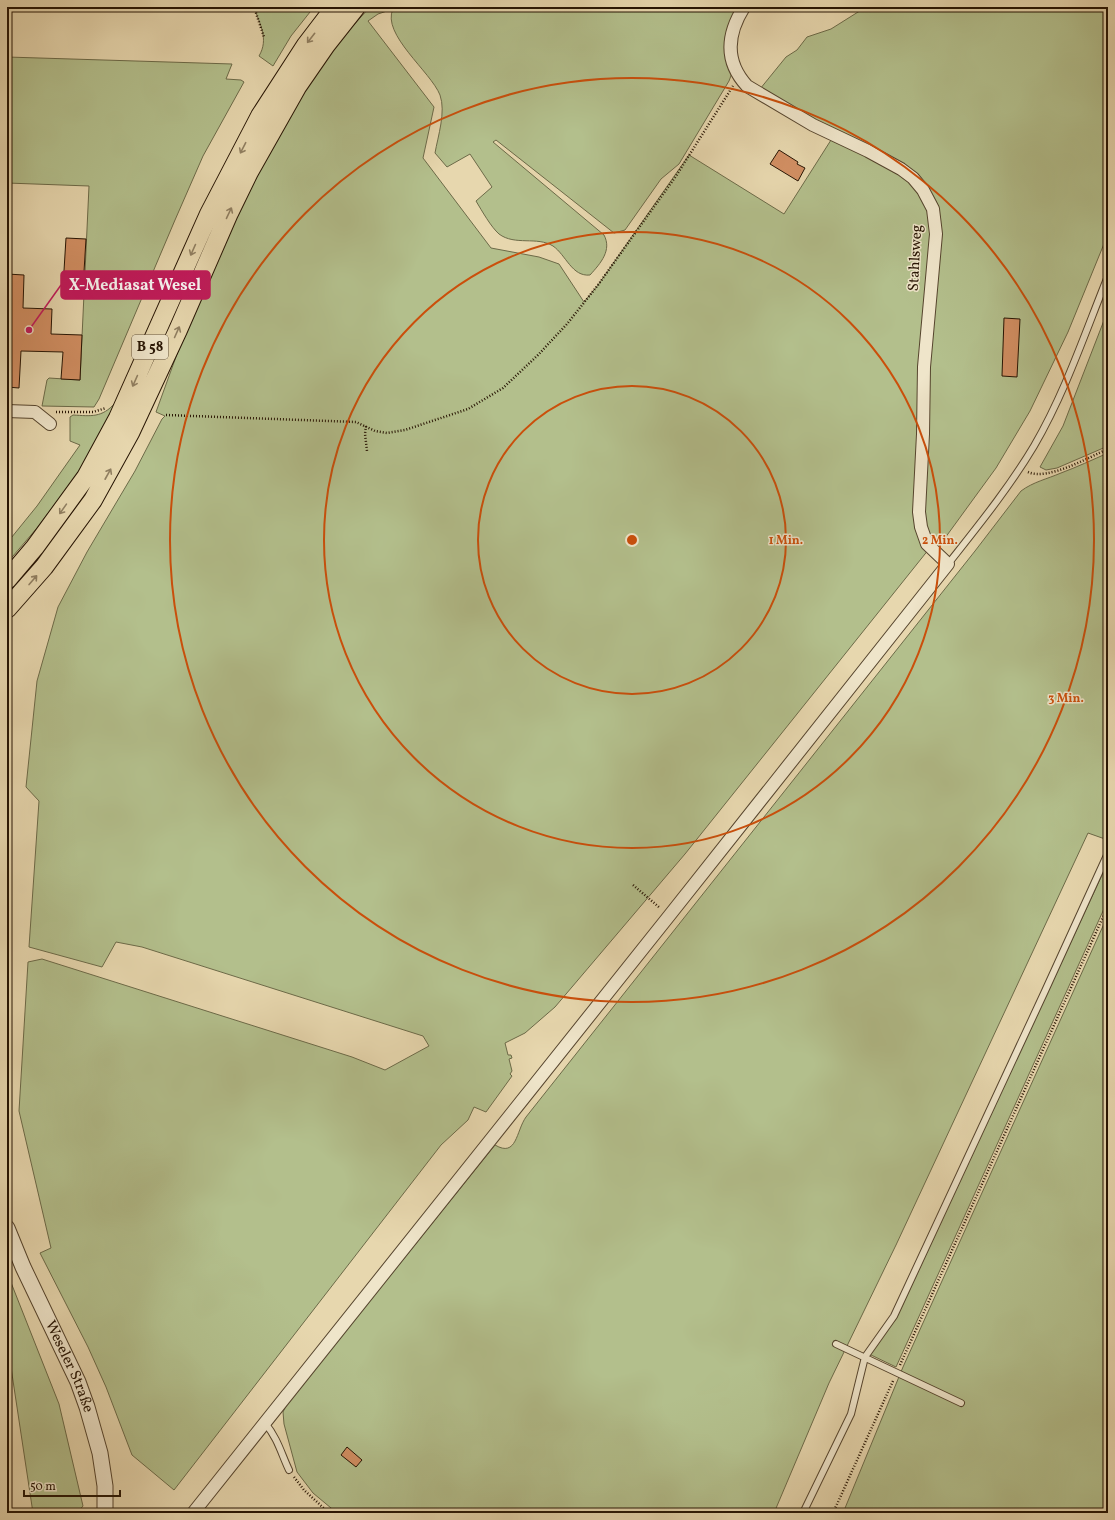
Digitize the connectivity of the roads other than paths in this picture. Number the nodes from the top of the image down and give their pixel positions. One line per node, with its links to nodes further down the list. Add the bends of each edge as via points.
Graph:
1 (335, 7): 8 (main road, B 58, one-way to 8, via 306,45 260,116 209,214 118,418 86,477 35,547)
2 (356, 7): 9 (main road, B 58, one-way to 2, via 44,566 93,500 130,433 253,165 297,87 326,44)
3 (744, 7): 7 (street, Stahlsweg, via 734,26 731,58 734,69 747,86 813,125 901,169 923,190 933,209 936,234 924,367 919,512 927,544)
4 (1108, 276): 7 (lane, via 1061,389 1034,445 1001,496)
5 (7, 411): 6 (street, via 35,412)
6 (50, 424)
7 (948, 564): 15 (street)
8 (7, 580)
9 (7, 609)
10 (1108, 852): 13 (lane, via 894,1316)
11 (7, 1228): 17 (street, Weseler Straße, via 88,1407 100,1452 105,1486)
12 (836, 1344): 13 (lane)
13 (865, 1357): 14 (lane); 19 (lane, via 851,1414)
14 (961, 1403)
15 (265, 1423): 16 (lane, via 279,1443); 18 (street)
16 (289, 1470)
17 (105, 1513)
18 (193, 1513)
19 (803, 1513)

